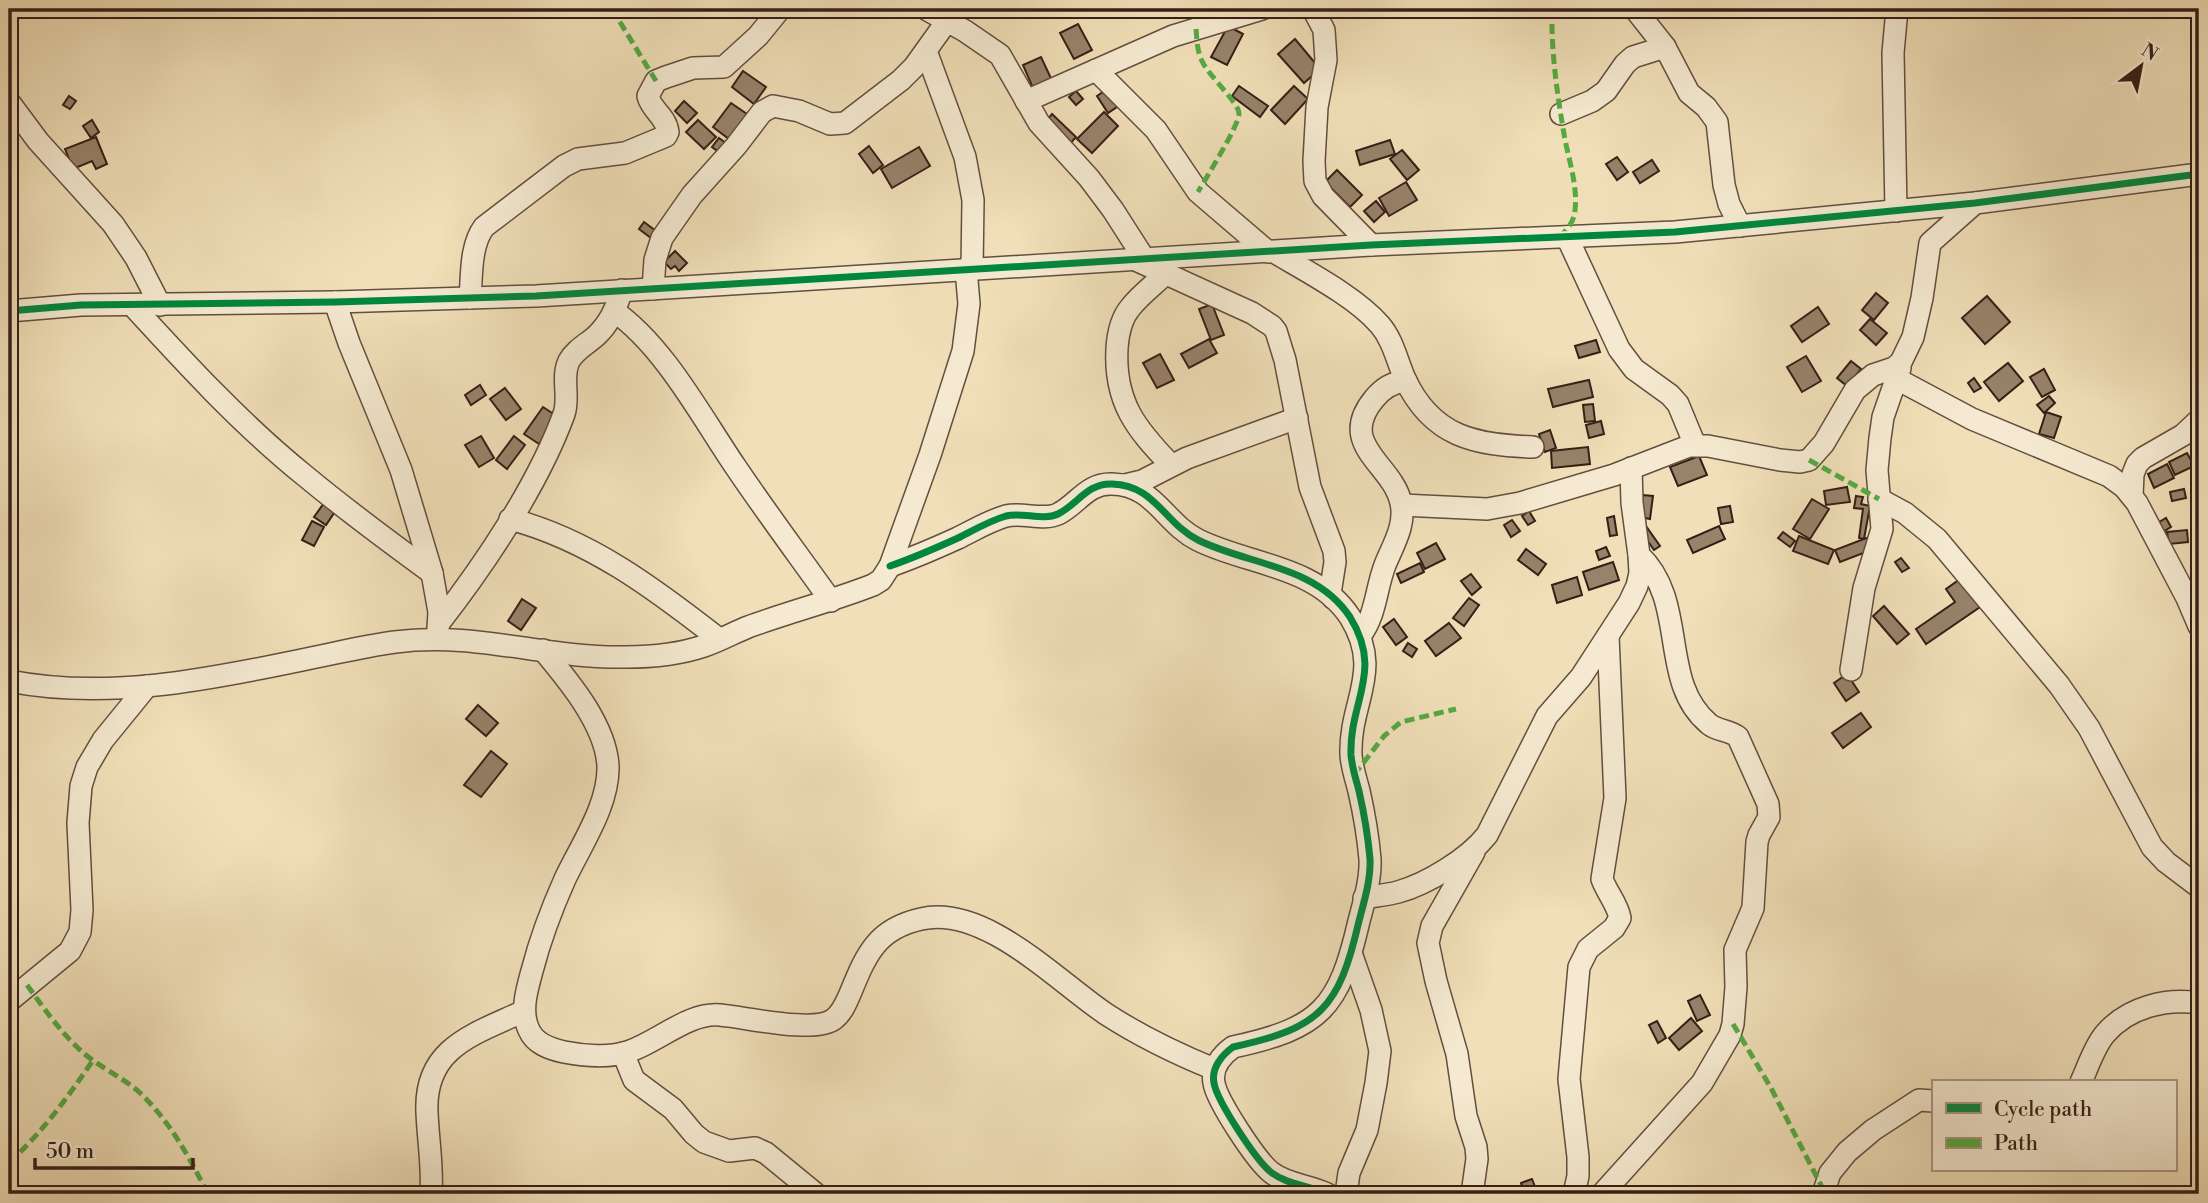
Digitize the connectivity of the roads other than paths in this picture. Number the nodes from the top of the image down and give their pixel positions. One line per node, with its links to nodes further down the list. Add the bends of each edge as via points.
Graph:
1 (780, 9): 26 (street, via 724,67 693,68 651,88 650,105 667,124 666,136 625,153 578,159 484,227 475,245)
2 (926, 9): 7 (street)
3 (1262, 9): 10 (street, via 1173,36)
4 (1313, 9): 19 (street, via 1324,30 1326,60 1317,107 1315,181 1323,196)
5 (1635, 9): 8 (street)
6 (1897, 9): 16 (street, via 1893,53)
7 (947, 21): 9 (street); 12 (street, via 1000,55)
8 (1665, 47): 13 (street, via 1633,57 1606,90); 17 (street, via 1689,93 1717,122 1724,185)
9 (926, 51): 22 (street, via 965,157 973,200); 24 (street, via 894,87 845,123 830,124 773,106 762,112 662,238 654,260)
10 (1096, 70): 12 (street); 20 (street, via 1156,130 1198,191)
11 (9, 102): 29 (street, via 114,224)
12 (1026, 102): 21 (street, via 1097,189)
13 (1561, 114)
14 (2199, 174): 15 (street)
15 (1975, 203): 16 (street); 32 (street, via 1930,243 1913,337)
16 (1896, 211): 17 (street)
17 (1740, 226): 18 (street)
18 (1567, 237): 19 (street); 36 (street, via 1619,349 1634,369 1678,404)
19 (1371, 245): 20 (street)
20 (1271, 252): 21 (street); 33 (street, via 1342,295 1381,326)
21 (1141, 260): 22 (street); 23 (street)
22 (969, 269): 24 (street); 46 (street, via 970,304 963,351)
23 (1165, 274): 34 (street, via 1272,326 1280,340); 38 (street, via 1129,308 1117,358 1121,396 1128,412)
24 (653, 289): 25 (street)
25 (622, 290): 26 (street); 31 (street)
26 (470, 298): 27 (street)
27 (335, 302): 29 (street); 47 (street, via 401,470)
28 (132, 305): 29 (street); 30 (street); 47 (street, via 212,391 302,474)
29 (160, 305)
30 (9, 311)
31 (614, 311): 44 (street, via 606,326 569,361 564,413); 49 (street, via 636,327 663,362)
32 (1899, 371): 36 (street, via 1894,368 1873,375 1855,390 1809,460 1780,460); 41 (street, via 1972,419 2109,476); 42 (street, via 1883,417)
33 (1406, 381): 37 (street, via 1429,414 1456,435 1494,446); 43 (street, via 1377,395 1363,418 1361,432)
34 (1297, 418): 38 (street); 48 (street, via 1310,487 1334,551)
35 (2199, 420): 41 (street, via 2183,436 2137,464)
36 (1695, 445): 39 (street)
37 (1533, 447)
38 (1171, 465): 40 (street)
39 (1631, 468): 43 (street, via 1571,489 1487,509); 45 (street)
40 (1125, 485): 46 (street, via 1101,484 1050,516 1005,516); 48 (street, via 1146,493 1183,532 1227,553 1296,573)
41 (2132, 496): 50 (street)
42 (1879, 499): 56 (street, via 1882,528 1864,587); 60 (street, via 1937,539 2042,664 2089,728 2152,847)
43 (1402, 505): 52 (street, via 1400,529)
44 (510, 519): 51 (street); 54 (street, via 549,530 592,550)
45 (1639, 555): 53 (street, via 1637,586); 76 (street, via 1662,585 1688,695 1710,725 1738,737 1770,813 1757,842 1753,908 1735,950 1730,1035 1702,1083)
46 (890, 566): 49 (street, via 873,585)
47 (432, 573): 51 (street)
48 (1332, 598): 52 (street)
49 (831, 601): 54 (street)
50 (2199, 626)
51 (438, 630): 55 (street); 58 (street, via 204,679)
52 (1360, 636): 61 (street, via 1366,668 1351,754 1370,863)
53 (1608, 636): 59 (street, via 1547,716 1499,814); 75 (street, via 1615,798 1602,879 1620,918 1588,949 1579,967 1569,1079 1578,1157)
54 (719, 639): 55 (street, via 684,652 627,657)
55 (542, 650): 65 (street, via 567,678 596,727 605,749 607,780 534,963)
56 (1850, 670)
57 (9, 681): 58 (street, via 66,689)
58 (147, 686): 63 (street, via 103,740 84,776 78,823 80,932 70,951)
59 (1475, 850): 61 (street, via 1404,890); 74 (street, via 1432,926 1428,943 1457,1055 1465,1116 1476,1147)
60 (2199, 887)
61 (1364, 898): 62 (street)
62 (1351, 953): 67 (street, via 1328,1006 1310,1022 1233,1047); 73 (street, via 1380,1051 1367,1130 1349,1173)
63 (9, 1001)
64 (2199, 1003): 68 (street, via 2178,1000 2152,1005 2121,1018 2104,1035)
65 (524, 1011): 66 (street, via 528,1030 549,1048); 70 (street, via 471,1036 449,1051 433,1072 427,1111)
66 (623, 1053): 67 (street, via 704,1015 802,1026 833,1020 845,1007 874,944 908,922 942,917 999,936 1128,1027); 71 (street, via 634,1080 673,1109 704,1142 729,1151 755,1148 766,1153)
67 (1214, 1069): 72 (street, via 1220,1099 1260,1161 1283,1181)
68 (2082, 1080)
69 (1932, 1101): 77 (street, via 1919,1100 1856,1144 1830,1173)
70 (431, 1194)
71 (816, 1194)
72 (1327, 1194)
73 (1346, 1194)
74 (1472, 1194)
75 (1574, 1194)
76 (1602, 1194)
77 (1823, 1194)

